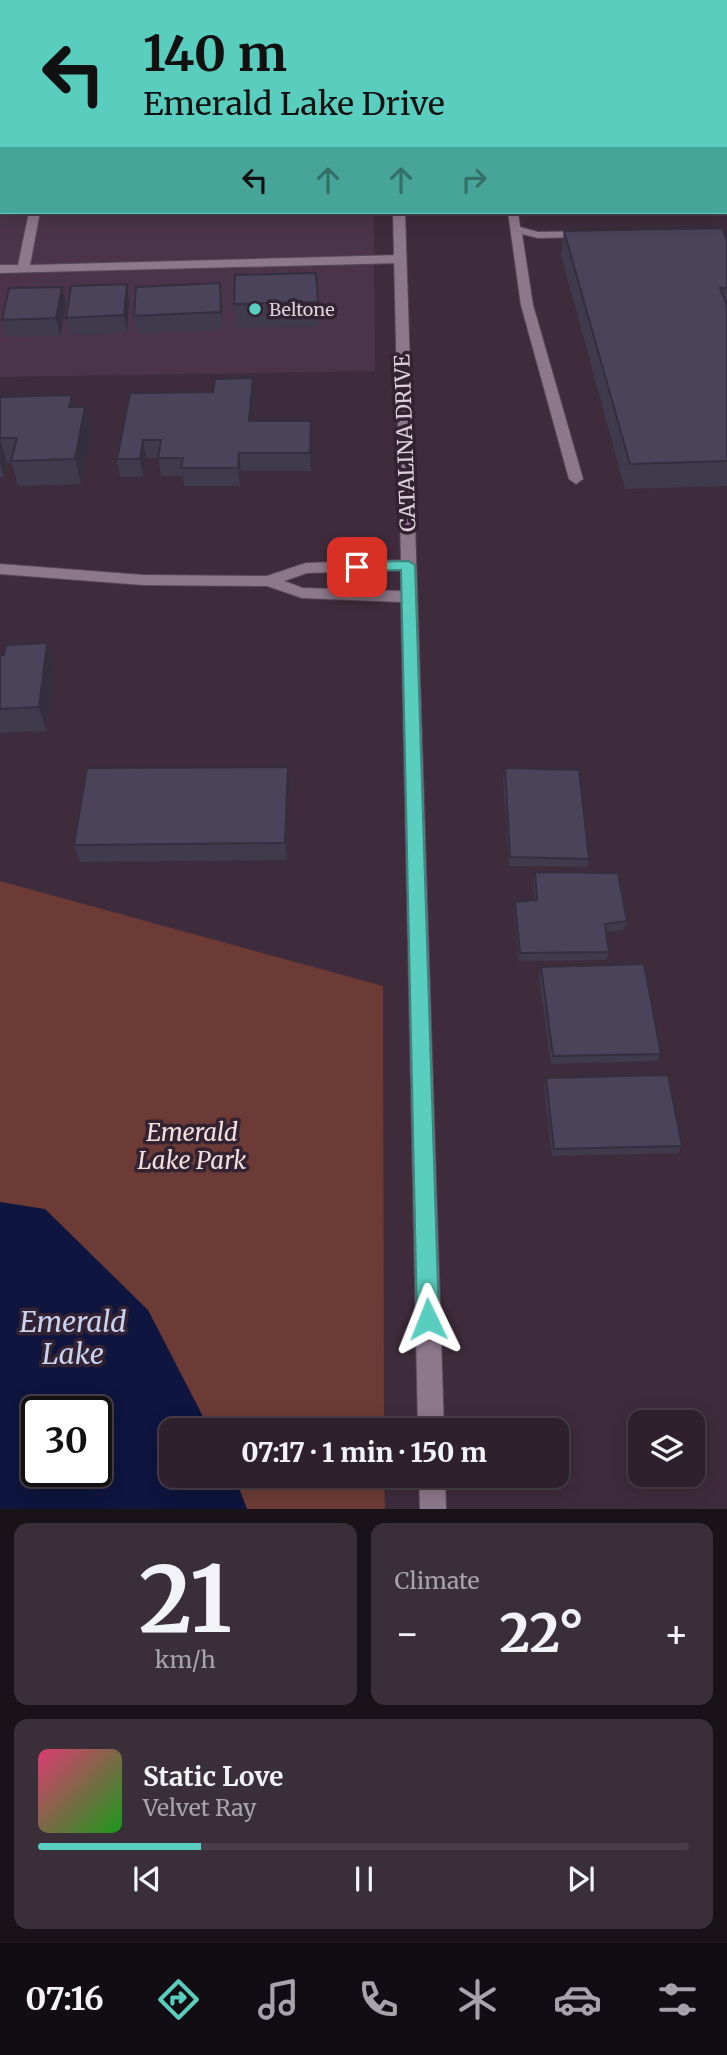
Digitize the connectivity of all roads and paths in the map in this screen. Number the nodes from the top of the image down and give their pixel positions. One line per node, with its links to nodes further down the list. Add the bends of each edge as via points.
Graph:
1 (34, 214): 7 (street)
2 (399, 214): 6 (street, CATALINA DRIVE)
3 (513, 214): 4 (street)
4 (515, 228): 5 (street, via 538,235); 9 (street, via 527,304)
5 (602, 234)
6 (400, 259): 7 (street); 10 (street, CATALINA DRIVE)
7 (23, 268): 8 (street)
8 (0, 269)
9 (576, 479)
10 (408, 565): 12 (street, via 306,568); 13 (street, CATALINA DRIVE)
11 (0, 569): 12 (street, via 143,580)
12 (268, 581): 13 (street, via 302,593)
13 (410, 597): 14 (street, CATALINA DRIVE)
14 (431, 1418)
15 (432, 1488): 16 (street)
16 (433, 1509)

